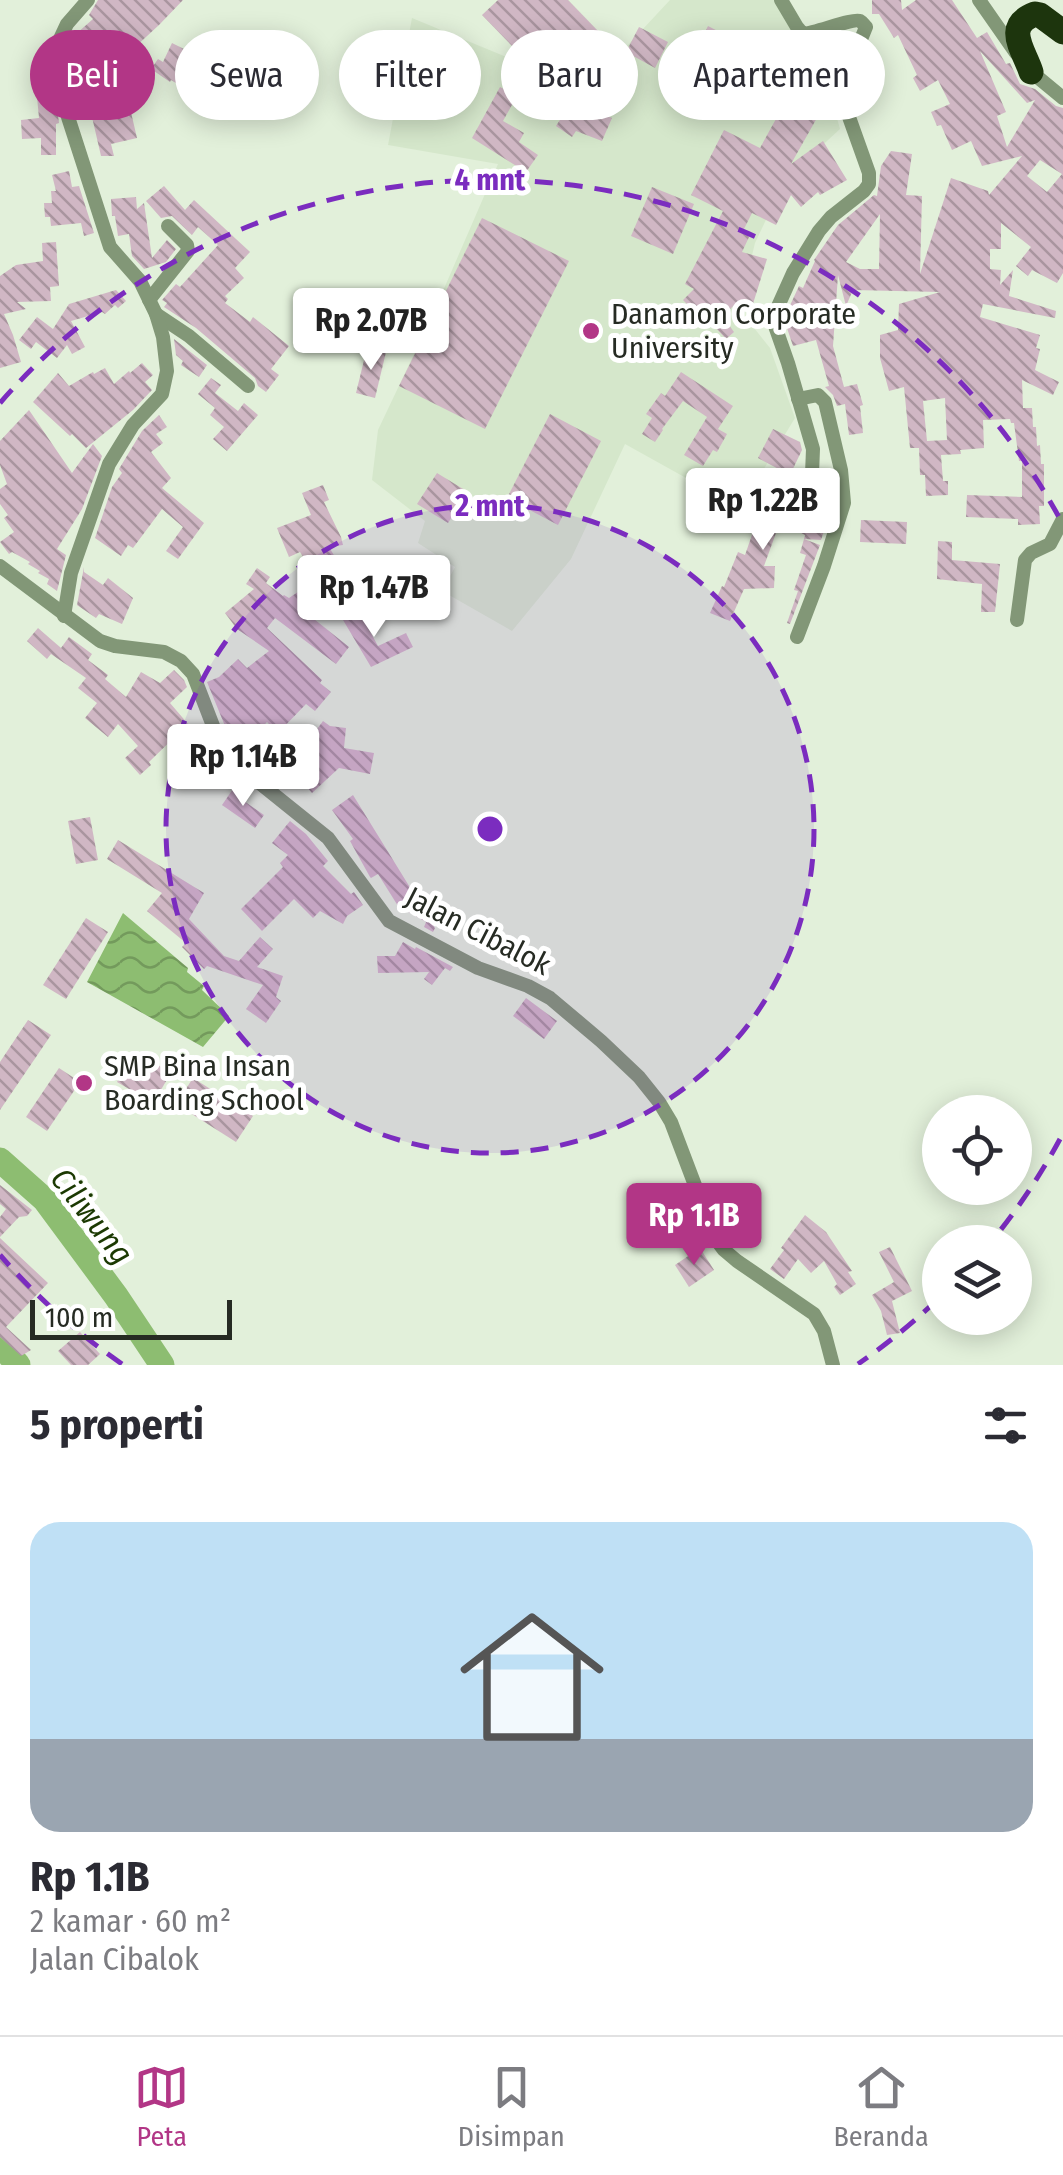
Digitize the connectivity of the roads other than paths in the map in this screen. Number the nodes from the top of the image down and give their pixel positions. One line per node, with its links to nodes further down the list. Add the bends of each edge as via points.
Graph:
1 (88, 0): 10 (street, via 60,39 68,117 110,246)
2 (781, 0): 12 (street, via 803,34 854,20 866,27 842,92 869,184 819,231 775,314)
3 (980, 0): 7 (street)
4 (1036, 0): 5 (highway)
5 (1063, 21)
6 (1063, 32): 7 (highway, via 1040,15 1022,21 1017,38)
7 (1031, 72): 8 (street)
8 (1063, 98)
9 (168, 226): 10 (street, via 188,252)
10 (152, 306): 11 (street); 16 (street, via 167,364 165,387 109,464 71,574)
11 (248, 386)
12 (798, 399): 13 (street, via 813,450); 18 (street, via 818,395 826,402 844,503)
13 (812, 474)
14 (1063, 519): 17 (street, via 1050,544 1025,560)
15 (0, 566): 16 (street, Jalan Cibalok)
16 (64, 616): 20 (street, Jalan Cibalok, via 106,644 164,652 181,661 193,674 222,744)
17 (1017, 620)
18 (797, 637)
19 (277, 744): 20 (street)
20 (252, 778): 21 (street, Jalan Cibalok, via 328,838 389,921 541,992 639,1077 671,1122 715,1238 814,1314)
21 (833, 1365)

